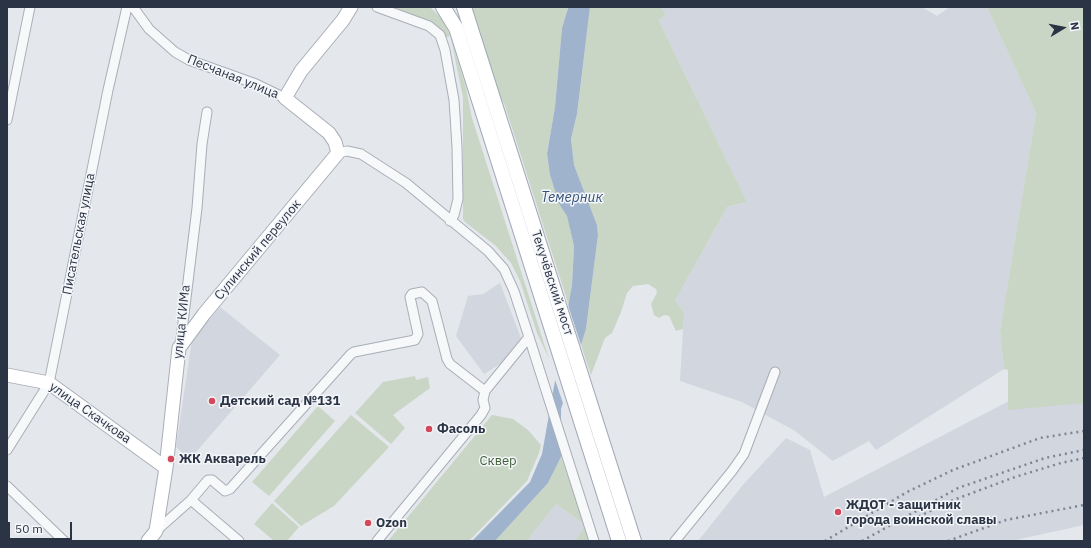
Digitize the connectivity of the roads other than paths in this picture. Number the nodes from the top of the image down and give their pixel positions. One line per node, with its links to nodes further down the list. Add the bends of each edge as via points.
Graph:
1 (30, 7): 10 (street)
2 (127, 7): 17 (street, Писательская улица)
3 (133, 7): 8 (street, Песчаная улица, via 149,29 175,52)
4 (351, 7): 8 (street, via 301,71)
5 (377, 7): 12 (street, via 429,26 440,35 454,100 457,147 458,199)
6 (443, 7): 28 (main road, Текучёвский мост, via 456,28)
7 (464, 7): 29 (main road, Текучёвский мост)
8 (285, 98): 11 (street, Песчаная улица, via 329,133)
9 (208, 112): 14 (street, улица КИМа, via 202,144)
10 (7, 120)
11 (338, 153): 12 (street, via 347,151 361,154 406,183); 14 (street, Сулинский переулок, via 204,314)
12 (450, 221): 13 (street, via 488,251 504,269)
13 (529, 337): 18 (street); 27 (street)
14 (180, 348): 20 (street, улица КИМа)
15 (775, 372): 30 (street, via 744,454)
16 (7, 375): 17 (street, улица Скачкова)
17 (49, 382): 19 (street, Писательская улица); 20 (street, улица Скачкова)
18 (485, 390): 22 (street, via 450,364 432,301 422,292 412,294 410,297 418,334 415,340 350,354 230,489 223,490 210,479); 26 (street, via 485,408 481,415)
19 (7, 450)
20 (166, 468): 23 (street, улица КИМа)
21 (7, 486): 24 (street)
22 (191, 500): 23 (street); 25 (street)
23 (152, 536)
24 (64, 541)
25 (239, 541)
26 (377, 541)
27 (594, 541)
28 (619, 541)
29 (634, 541)
30 (675, 541)

